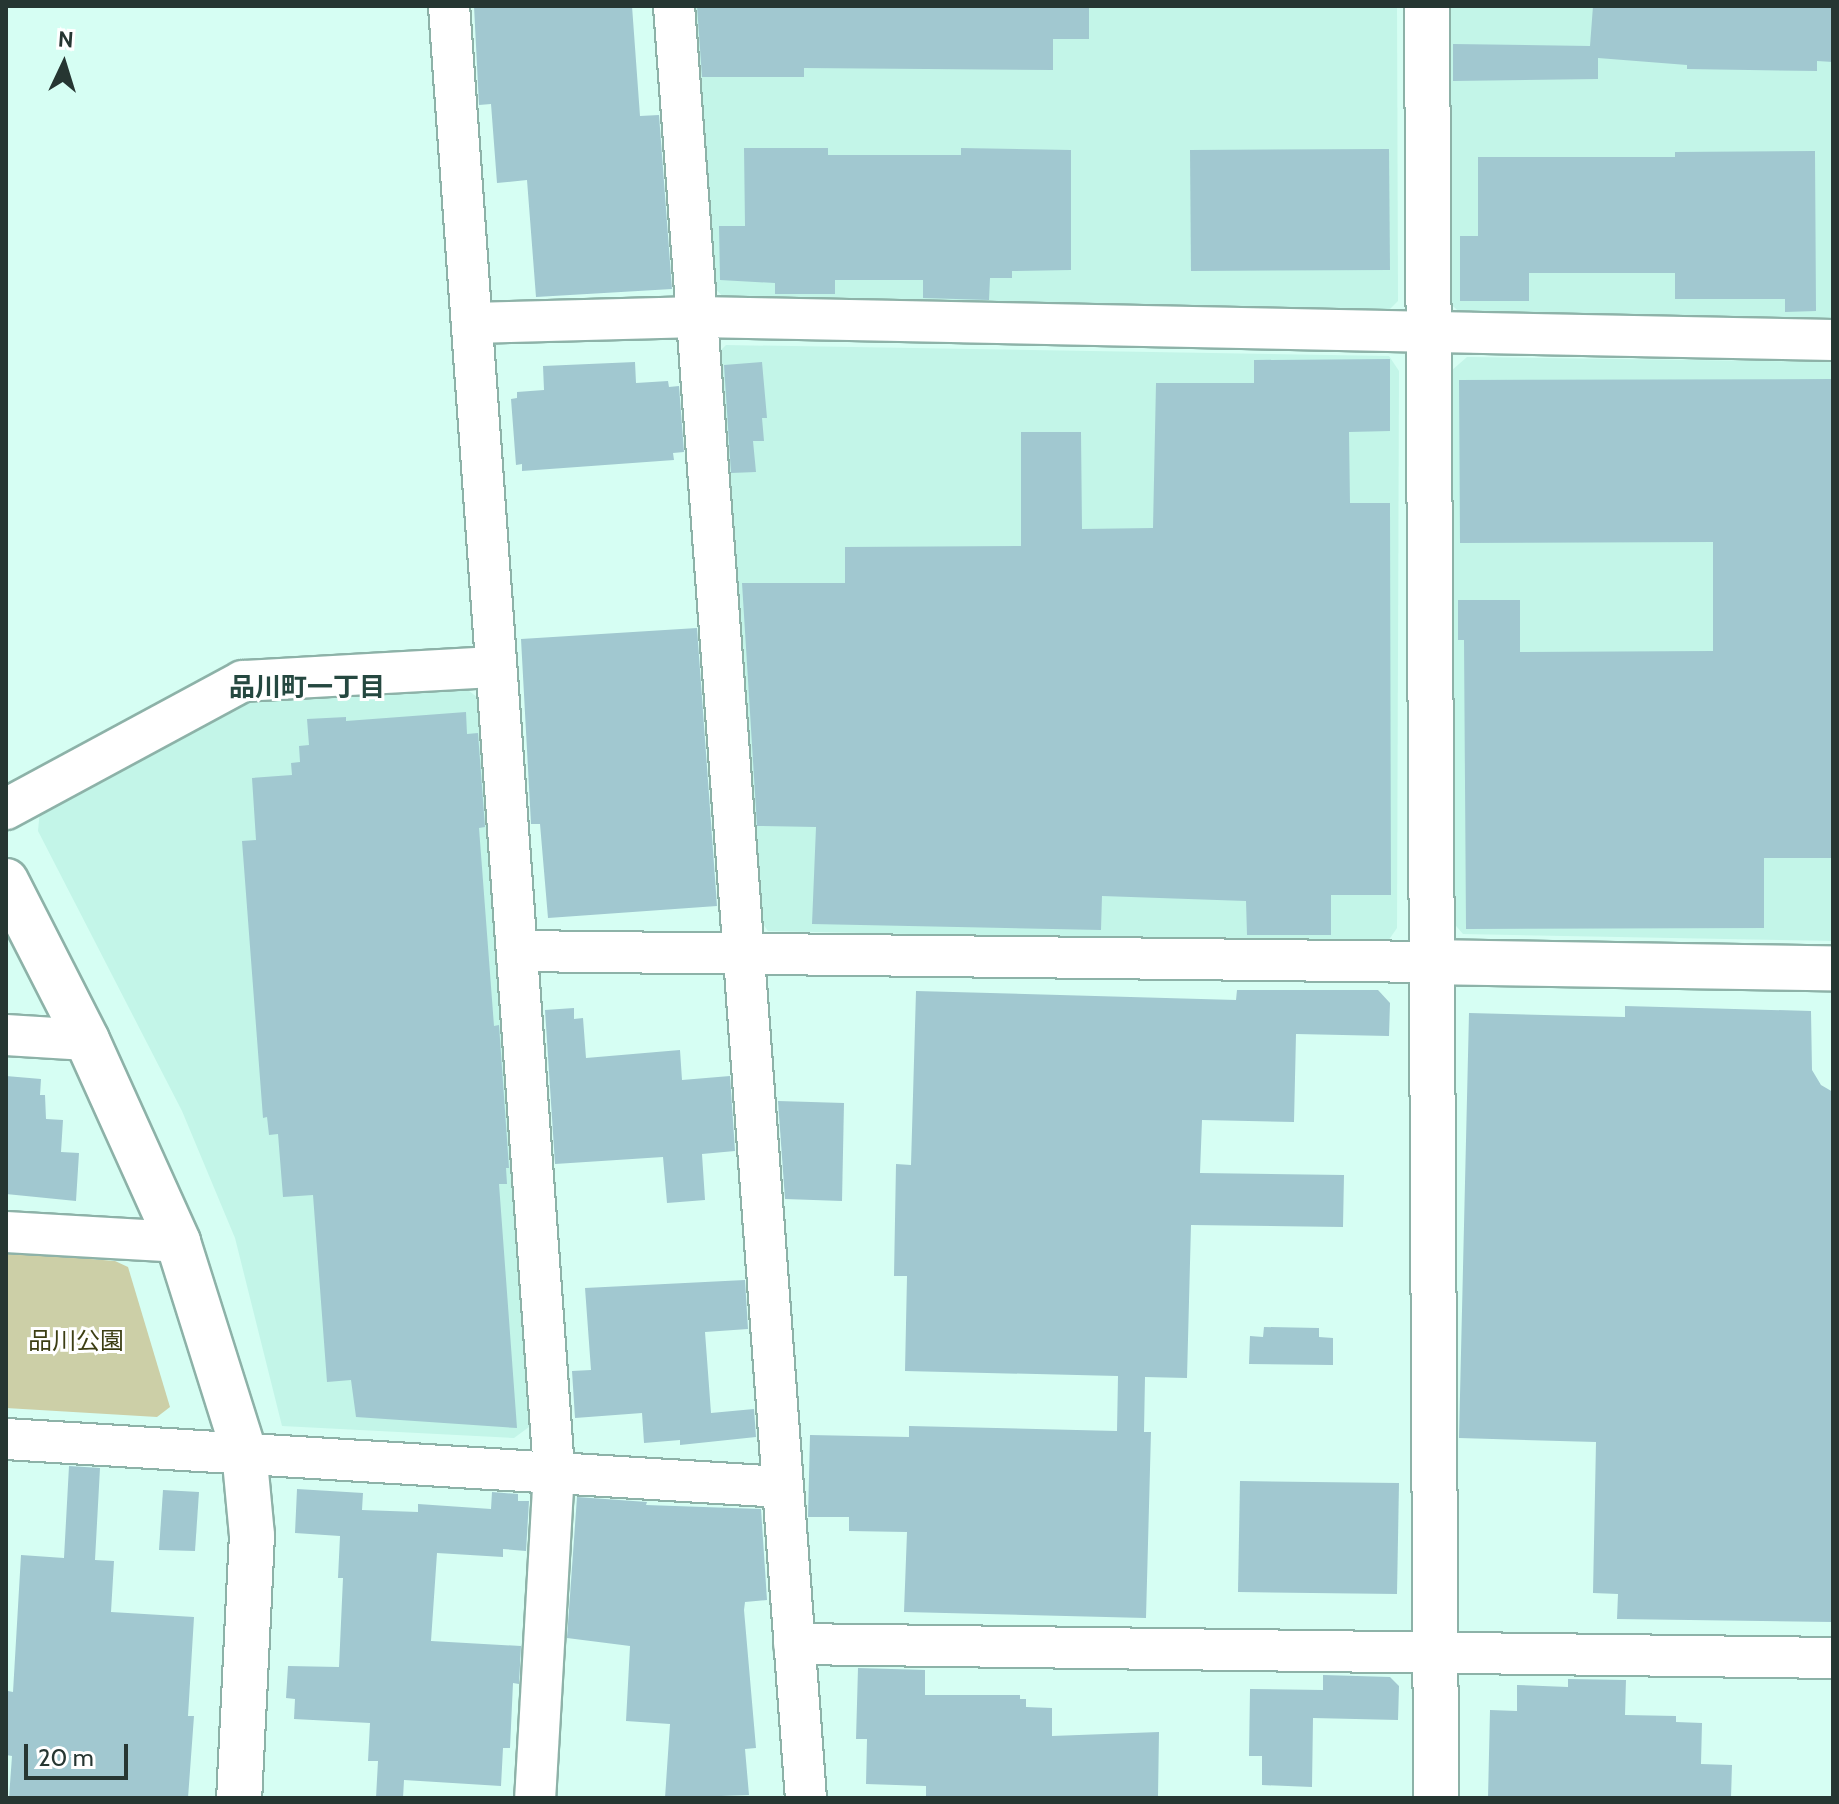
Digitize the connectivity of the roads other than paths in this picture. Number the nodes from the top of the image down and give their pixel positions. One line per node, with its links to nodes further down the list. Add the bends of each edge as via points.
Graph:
1 (449, 6): 5 (street)
2 (674, 6): 4 (street)
3 (1427, 6): 6 (street)
4 (698, 317): 5 (street); 6 (street); 12 (street)
5 (472, 323): 8 (street)
6 (1429, 334): 7 (street); 13 (street)
7 (1833, 340)
8 (496, 667): 9 (street, via 243,681); 11 (street)
9 (6, 809)
10 (6, 881): 16 (street)
11 (517, 951): 12 (street); 21 (street)
12 (746, 952): 13 (street); 22 (street)
13 (1431, 962): 14 (street); 24 (street)
14 (1833, 968)
15 (6, 1035): 16 (street)
16 (87, 1040): 18 (street)
17 (6, 1232): 18 (street)
18 (178, 1242): 20 (street)
19 (6, 1439): 20 (street)
20 (244, 1451): 21 (street); 26 (street, via 252,1535)
21 (554, 1471): 22 (street); 27 (street)
22 (783, 1487): 23 (street)
23 (794, 1644): 24 (street); 28 (street)
24 (1436, 1652): 25 (street); 29 (street)
25 (1833, 1658)
26 (239, 1798)
27 (535, 1798)
28 (806, 1798)
29 (1436, 1798)

